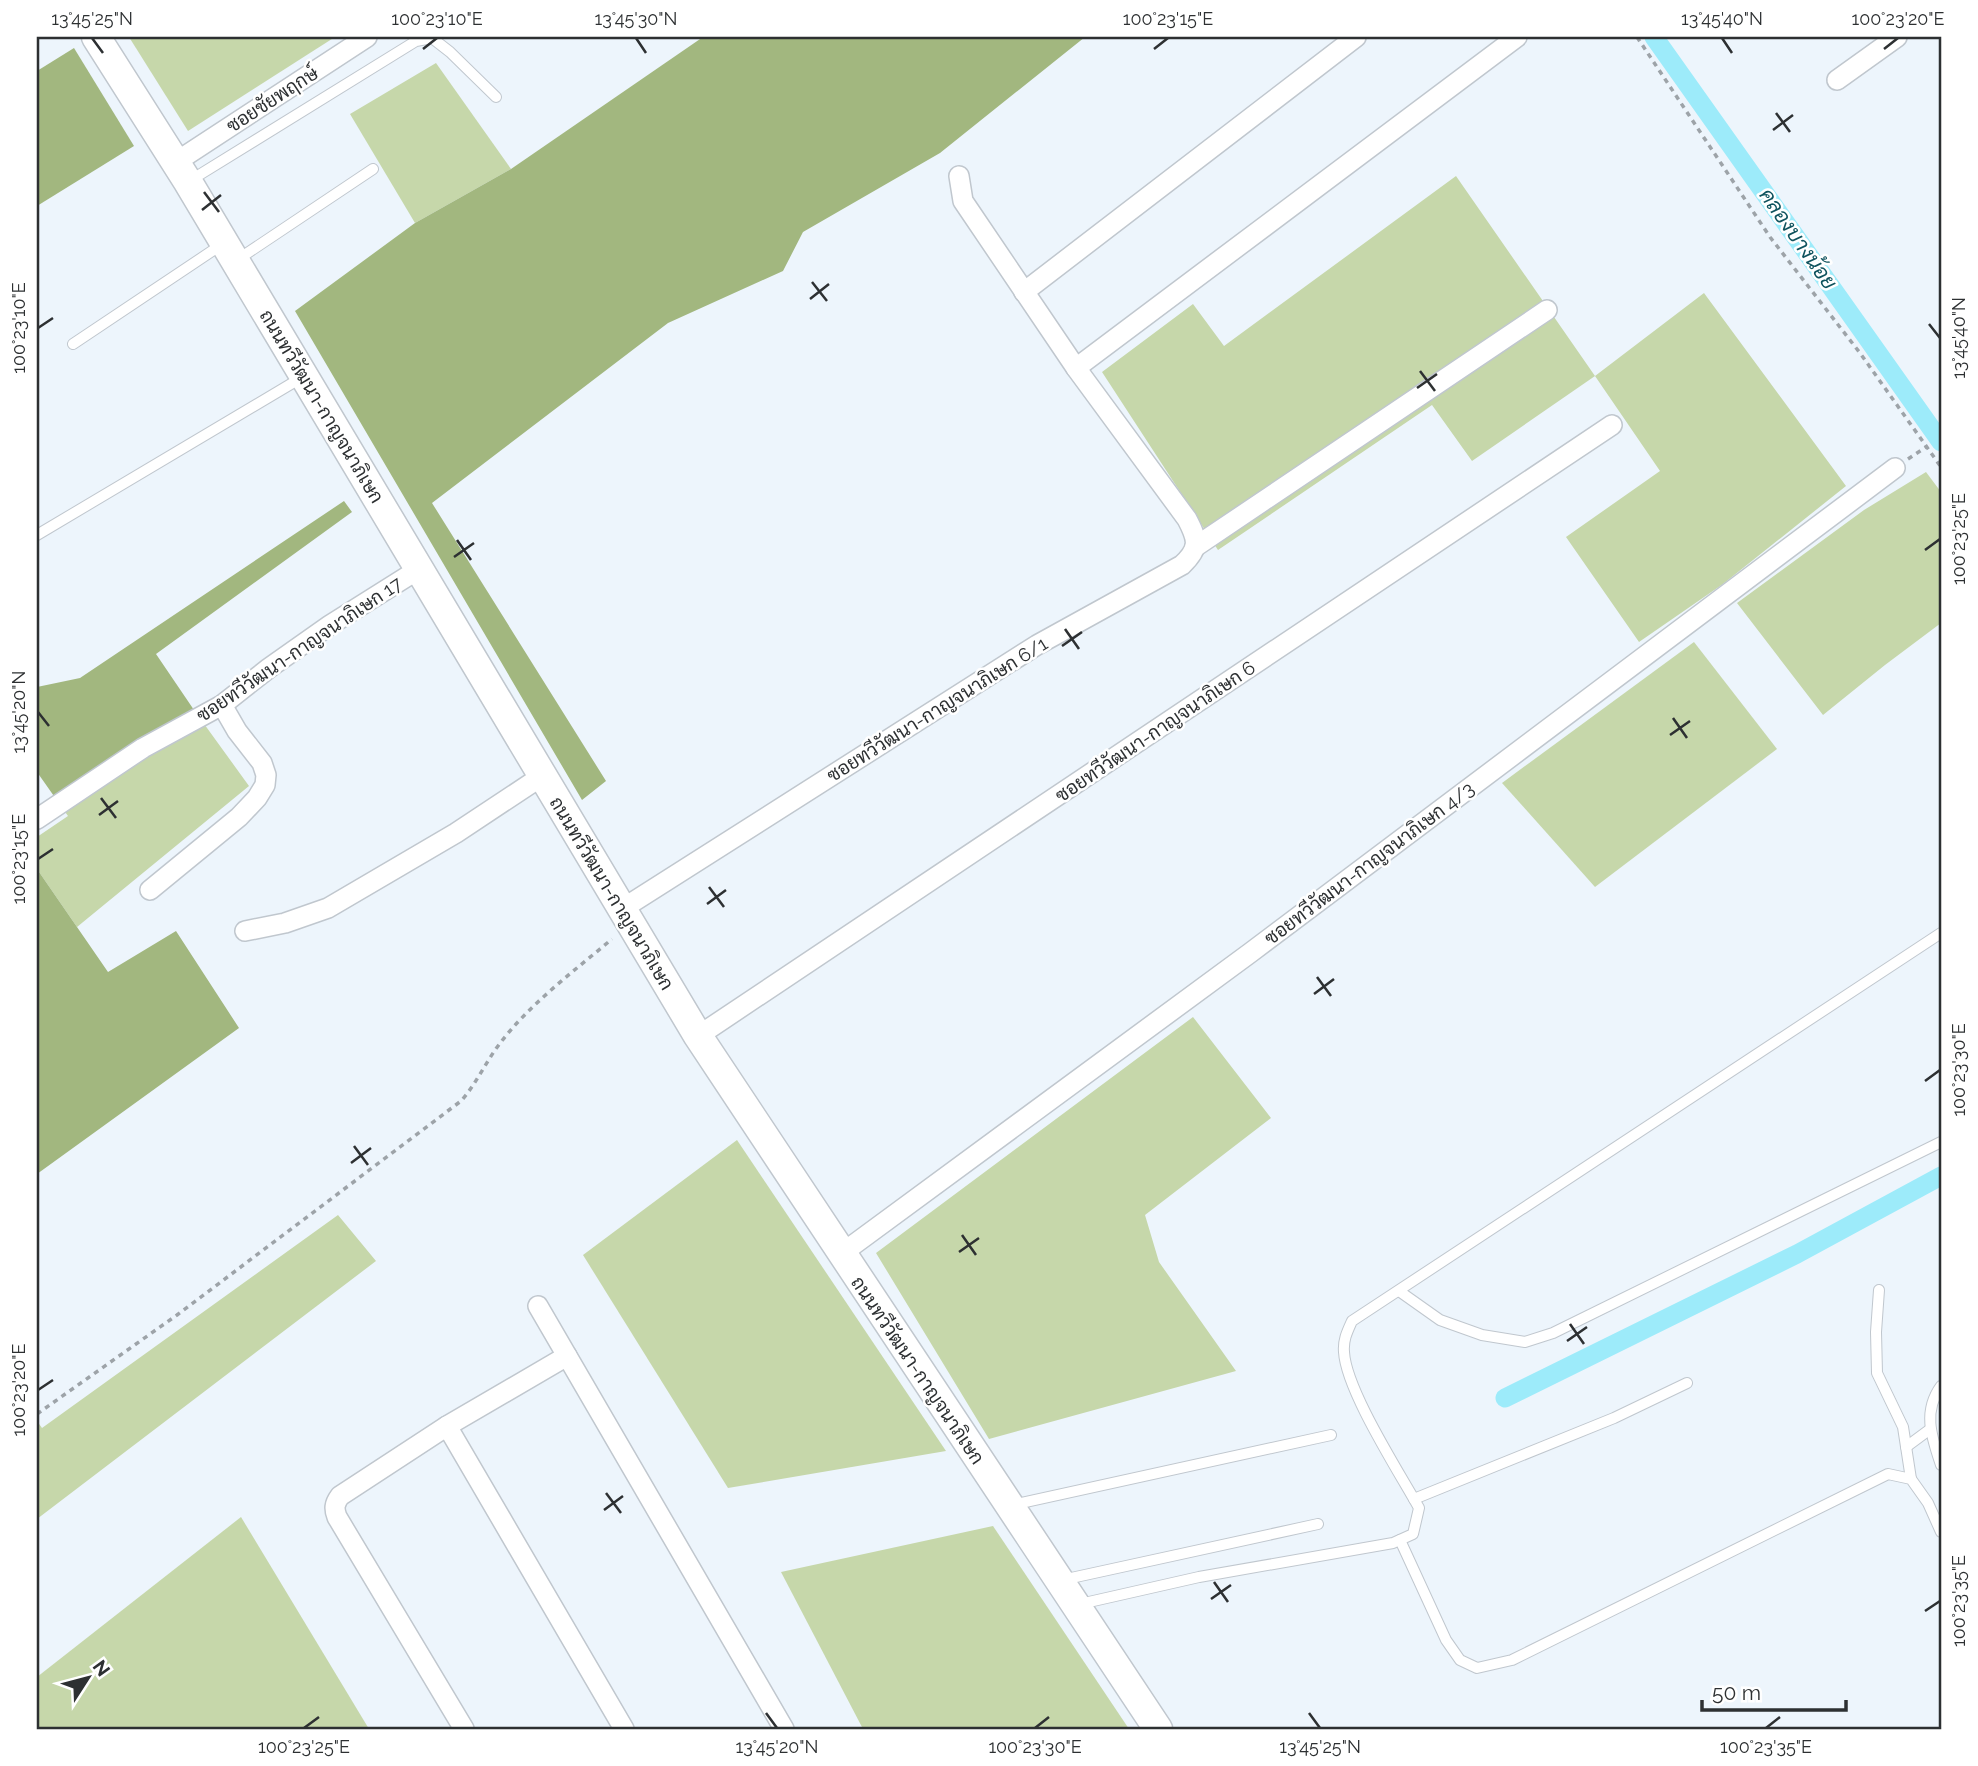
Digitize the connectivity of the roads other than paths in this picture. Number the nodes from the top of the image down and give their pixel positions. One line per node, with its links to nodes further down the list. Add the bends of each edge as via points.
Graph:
1 (96, 37): 9 (street, ถนนทวีวัฒนา-กาญจนาภิเษก)
2 (367, 37): 9 (street, ซอยชัยพฤกษ์)
3 (1356, 37): 12 (street)
4 (1517, 37): 15 (street)
5 (1897, 37): 6 (street)
6 (1837, 80)
7 (496, 97): 9 (lane, via 432,38 416,41)
8 (373, 169): 11 (lane)
9 (182, 172): 11 (street, ถนนทวีวัฒนา-กาญจนาภิเษก)
10 (959, 176): 12 (street, via 963,201)
11 (230, 252): 14 (lane); 16 (street, ถนนทวีวัฒนา-กาญจนาภิเษก)
12 (1024, 292): 15 (street)
13 (1547, 310): 20 (street, ซอยทวีวัฒนา-กาญจนาภิเษก 6/1)
14 (73, 344)
15 (1076, 368): 20 (street, via 1187,519)
16 (304, 376): 19 (lane); 21 (street, ถนนทวีวัฒนา-กาญจนาภิเษก)
17 (1612, 425): 29 (street, ซอยทวีวัฒนา-กาญจนาภิเษก 6)
18 (1895, 468): 31 (street, ซอยทวีวัฒนา-กาญจนาภิเษก 4/3)
19 (37, 535)
20 (1195, 547): 26 (street, ซอยทวีวัฒนา-กาญจนาภิเษก 6/1, via 1182,565 1037,645)
21 (419, 569): 22 (street, ซอยทวีวัฒนา-กาญจนาภิเษก 17, via 269,667); 23 (street, ถนนทวีวัฒนา-กาญจนาภิเษก)
22 (222, 705): 24 (street, ซอยทวีวัฒนา-กาญจนาภิเษก 17, via 143,748); 25 (street, via 262,763 265,785 239,817)
23 (542, 776): 26 (street, ถนนทวีวัฒนา-กาญจนาภิเษก); 27 (street, via 328,908)
24 (37, 819)
25 (150, 890)
26 (626, 916): 29 (street, ถนนทวีวัฒนา-กาญจนาภิเษก)
27 (245, 931)
28 (1941, 933): 33 (lane)
29 (698, 1036): 31 (street, ถนนทวีวัฒนา-กาญจนาภิเษก)
30 (1941, 1142): 33 (lane, via 1525,1342 1482,1335 1440,1320)
31 (841, 1254): 45 (street, ถนนทวีวัฒนา-กาญจนาภิเษก)
32 (1879, 1290): 41 (lane, via 1877,1373 1903,1427)
33 (1399, 1291): 44 (lane, via 1352,1321 1344,1337 1344,1355 1355,1390)
34 (538, 1306): 35 (street)
35 (567, 1356): 38 (street); 53 (street)
36 (1688, 1383): 44 (lane)
37 (1941, 1386): 39 (lane)
38 (447, 1426): 51 (street, via 340,1496 334,1509); 52 (street)
39 (1929, 1430): 41 (lane); 42 (lane)
40 (1331, 1435): 45 (lane)
41 (1906, 1447): 43 (lane)
42 (1941, 1465)
43 (1911, 1479): 47 (lane); 48 (lane, via 1888,1474 1512,1660 1477,1668 1461,1660 1446,1640)
44 (1414, 1499): 48 (lane, via 1419,1508 1413,1534)
45 (1008, 1505): 49 (street, ถนนทวีวัฒนา-กาญจนาภิเษก)
46 (1318, 1524): 49 (lane)
47 (1941, 1532)
48 (1399, 1540): 50 (lane)
49 (1059, 1581): 50 (street, ถนนทวีวัฒนา-กาญจนาภิเษก)
50 (1076, 1605): 54 (street, ถนนทวีวัฒนา-กาญจนาภิเษก)
51 (464, 1729)
52 (624, 1729)
53 (784, 1729)
54 (1158, 1729)

